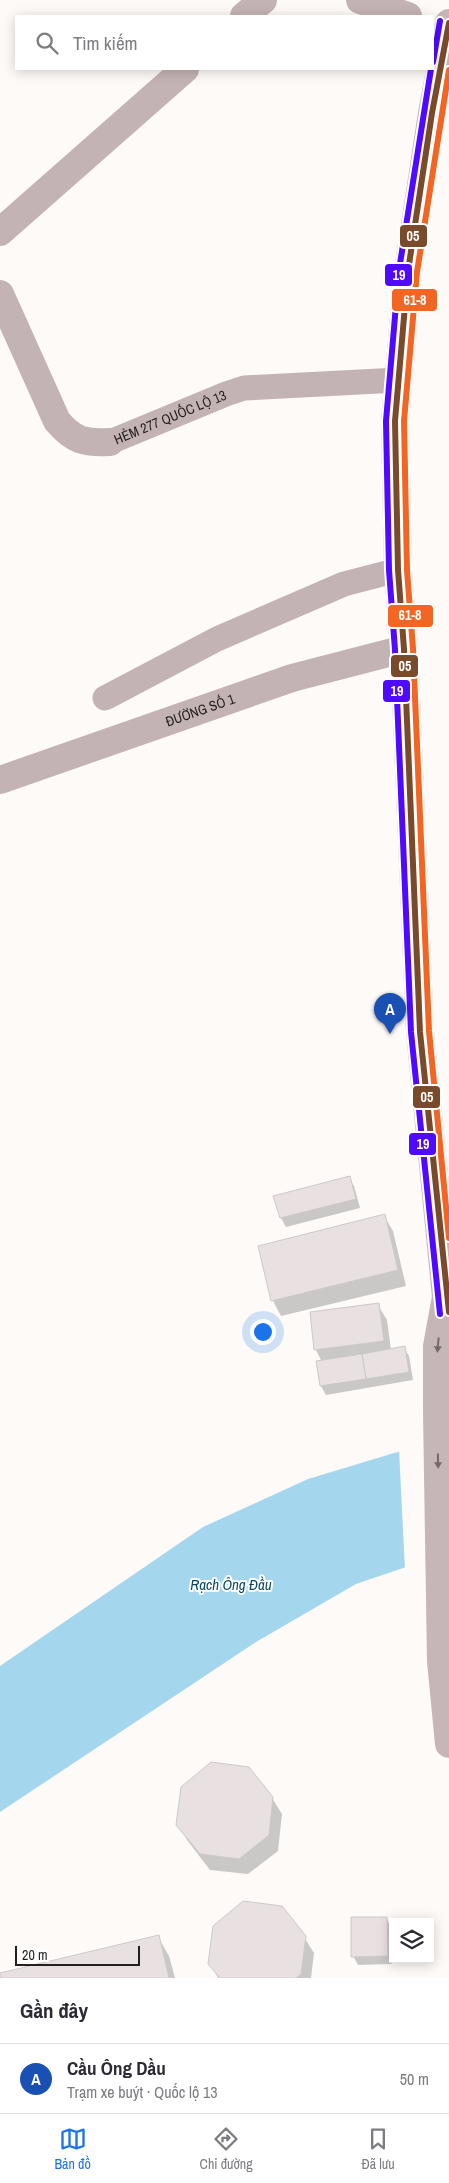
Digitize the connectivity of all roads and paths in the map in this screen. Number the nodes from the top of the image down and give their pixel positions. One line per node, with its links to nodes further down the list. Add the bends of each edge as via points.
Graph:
1 (263, 0): 3 (street)
2 (360, 0): 4 (street)
3 (245, 15)
4 (405, 15)
5 (443, 26): 9 (highway, via 408,271)
6 (184, 70): 7 (street)
7 (0, 232)
8 (0, 294): 10 (street, HẺM 277 QUỐC LỘ 13, via 57,420 68,434 86,443)
9 (398, 380): 10 (lane, HẺM 277 QUỐC LỘ 13, via 244,388); 11 (highway, via 395,420)
10 (110, 442)
11 (398, 570): 12 (highway); 13 (lane, via 344,584 217,639)
12 (404, 649): 14 (street, ĐƯỜNG SỐ 1, via 292,678); 15 (highway, via 420,1032)
13 (105, 698)
14 (0, 780)
15 (447, 1304): 16 (highway, one-way to 16, via 437,1346 437,1412 441,1661)
16 (449, 1744)

